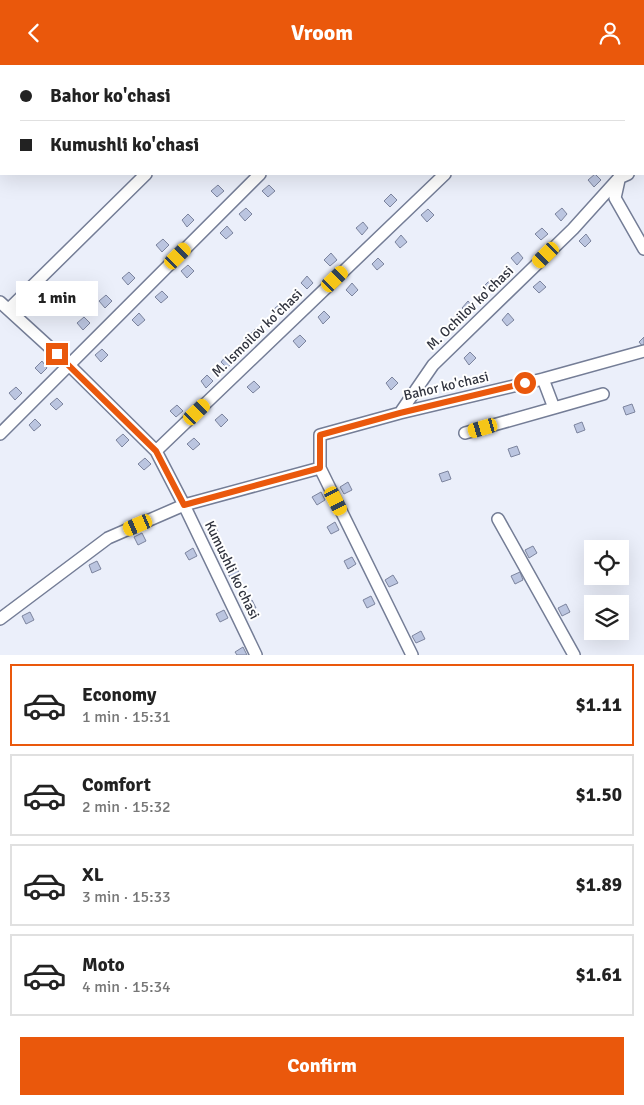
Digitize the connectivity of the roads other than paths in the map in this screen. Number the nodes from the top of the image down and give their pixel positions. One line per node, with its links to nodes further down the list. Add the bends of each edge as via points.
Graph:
1 (145, 175): 6 (street)
2 (259, 175): 8 (street)
3 (444, 175): 15 (street, M. Ismoilov ko'chasi)
4 (621, 175): 5 (street, via 615,197); 12 (street, M. Ochilov ko'chasi, via 573,229 433,365)
5 (644, 249)
6 (4, 305): 8 (street, Kumushli ko'chasi)
7 (644, 351): 9 (street, Bahor ko'chasi)
8 (69, 365): 14 (street); 15 (street, Kumushli ko'chasi)
9 (543, 379): 11 (street); 12 (street, Bahor ko'chasi)
10 (603, 394): 11 (street)
11 (554, 408): 13 (street)
12 (400, 413): 16 (street, via 320,435)
13 (466, 433)
14 (0, 434)
15 (156, 451): 17 (street, Kumushli ko'chasi)
16 (320, 468): 17 (street); 21 (street)
17 (184, 505): 19 (street, via 108,538); 20 (street, Kumushli ko'chasi)
18 (498, 519): 22 (street)
19 (0, 619)
20 (256, 655)
21 (412, 655)
22 (574, 655)

